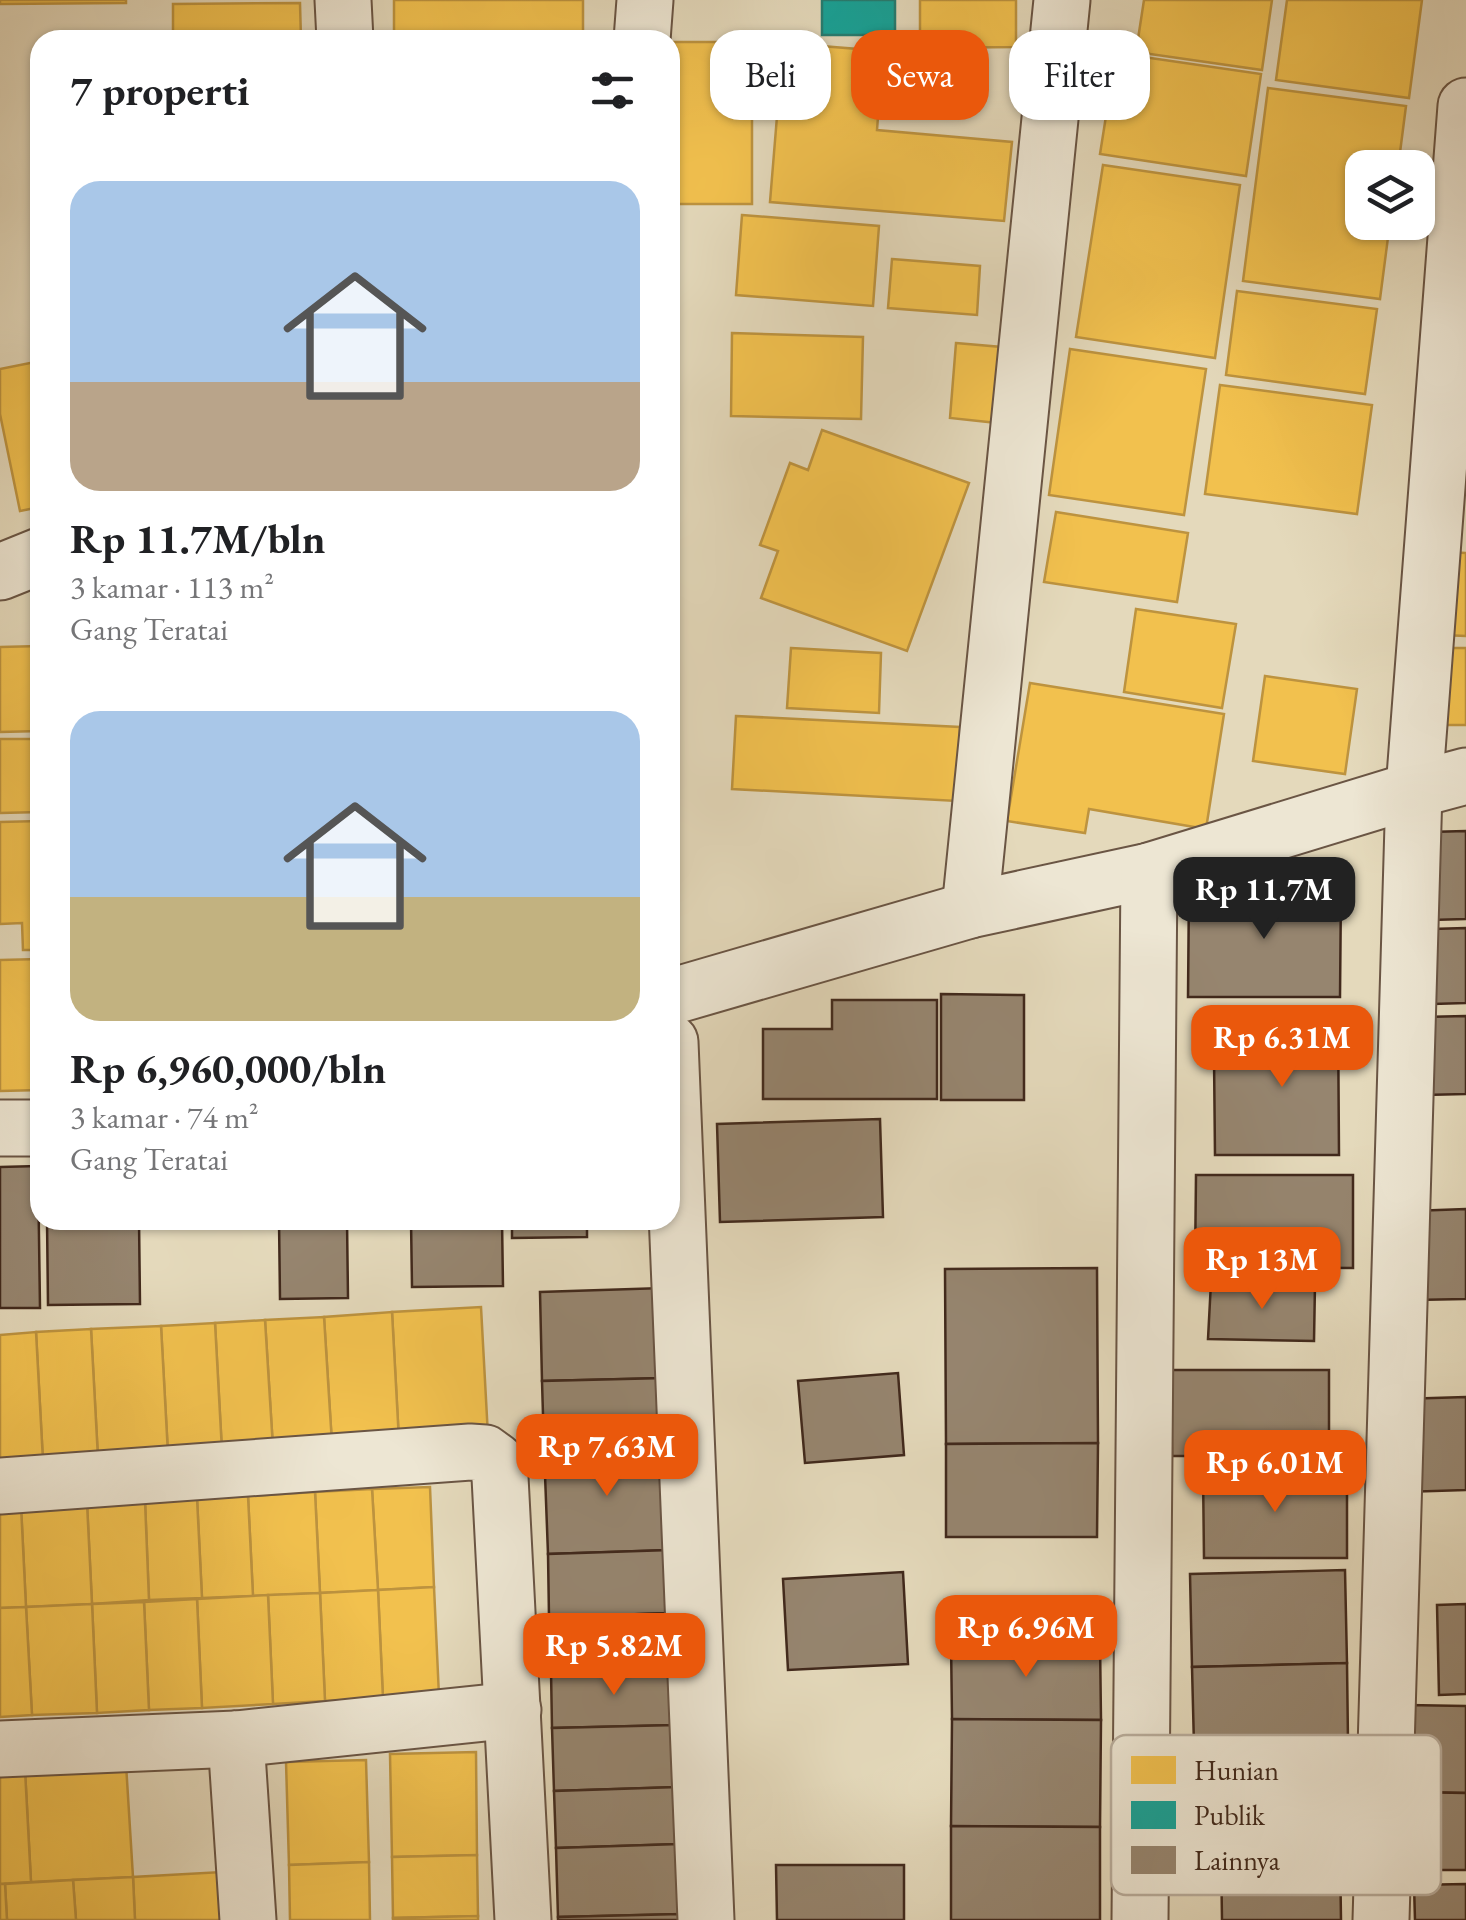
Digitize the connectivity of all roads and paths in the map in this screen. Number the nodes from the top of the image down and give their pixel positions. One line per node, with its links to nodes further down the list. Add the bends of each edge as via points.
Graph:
1 (342, 0): 4 (street)
2 (645, 0): 5 (street)
3 (1062, 0): 11 (street)
4 (344, 30)
5 (643, 30)
6 (1466, 106): 9 (street)
7 (30, 560): 8 (street)
8 (0, 572)
9 (1440, 783): 10 (street); 19 (street)
10 (1150, 871): 11 (street); 18 (street)
11 (970, 910): 12 (street)
12 (680, 994)
13 (0, 1128): 14 (street)
14 (30, 1128)
15 (677, 1230): 26 (street)
16 (0, 1486): 17 (street, via 486,1453 500,1478)
17 (512, 1710): 20 (street); 25 (street)
18 (1142, 1735)
19 (1391, 1735)
20 (236, 1739): 21 (street); 24 (street)
21 (0, 1749)
22 (1140, 1895): 27 (street)
23 (1382, 1895): 28 (street)
24 (248, 1920)
25 (522, 1920)
26 (706, 1920)
27 (1140, 1920)
28 (1381, 1920)

